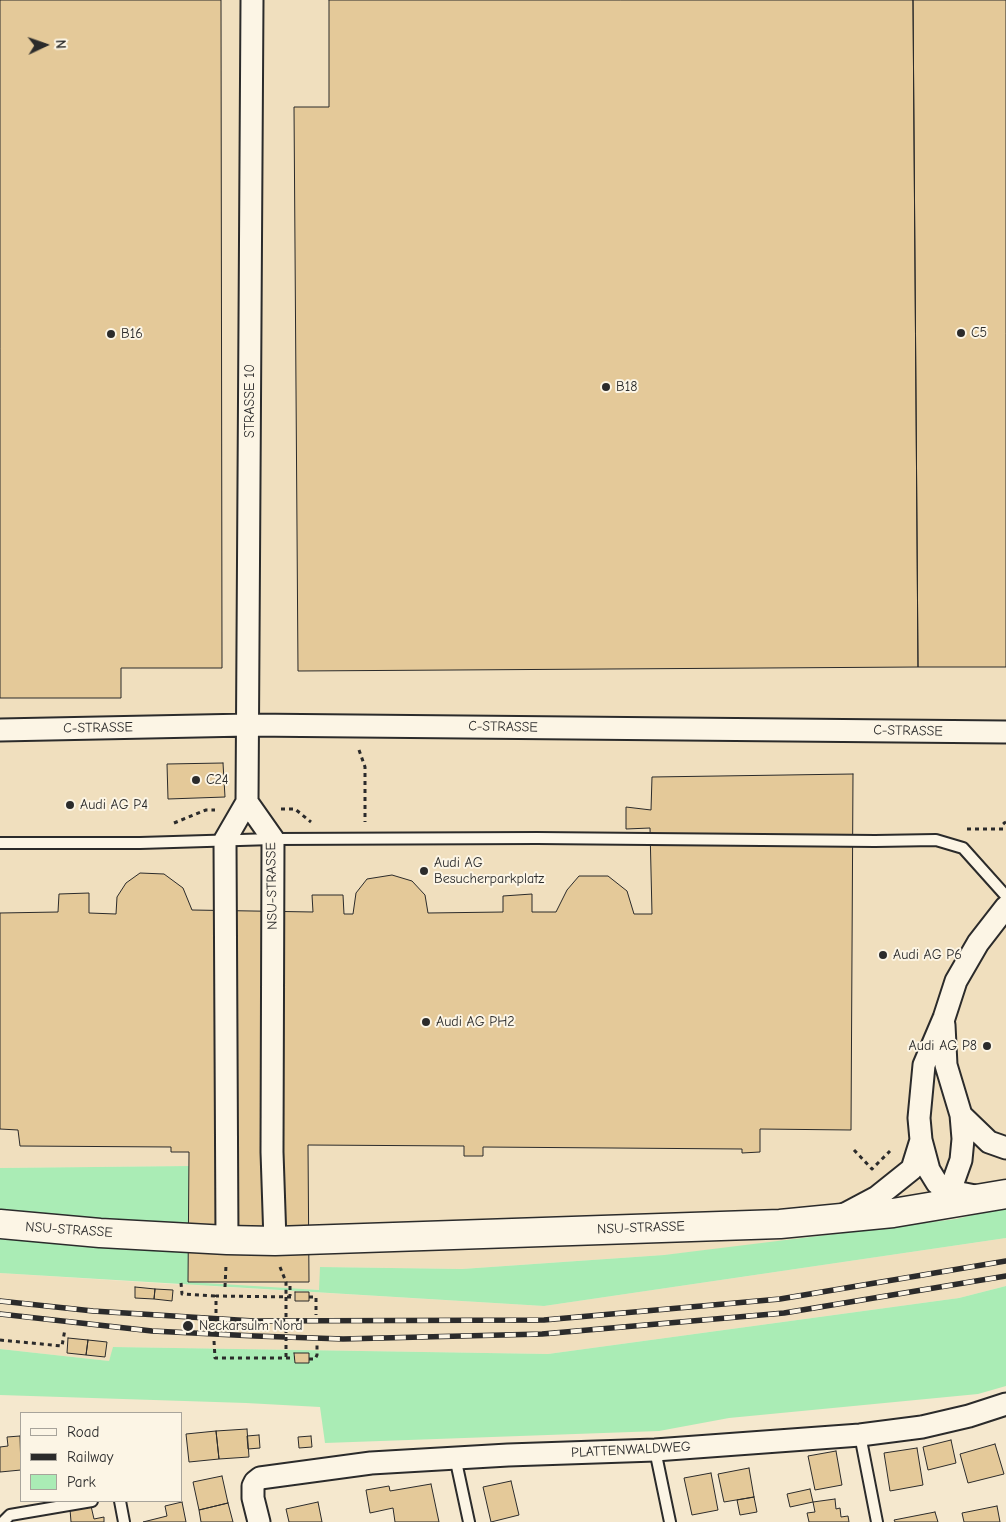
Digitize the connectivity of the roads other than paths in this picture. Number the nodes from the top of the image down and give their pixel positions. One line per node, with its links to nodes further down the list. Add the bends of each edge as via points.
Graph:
1 (252, 0): 2 (street, STRASSE 10)
2 (248, 725): 3 (street, C-STRASSE); 4 (street, C-STRASSE); 5 (street, STRASSE 10)
3 (0, 730)
4 (1006, 732)
5 (247, 802): 6 (street, NSU-STRASSE); 7 (street)
6 (273, 839): 7 (lane); 9 (lane, via 936,840 962,848); 21 (street, NSU-STRASSE, via 272,1152)
7 (225, 840): 8 (lane); 20 (street)
8 (0, 843)
9 (1006, 896)
10 (1002, 912): 11 (street, via 978,943 956,981)
11 (944, 1018): 12 (street, via 946,1065); 13 (street, via 924,1065 919,1118)
12 (961, 1116): 14 (street, via 989,1142); 15 (street, via 961,1160)
13 (921, 1140): 15 (street, via 936,1183); 18 (street, via 912,1169 877,1197)
14 (1006, 1148)
15 (950, 1191): 16 (street); 17 (street)
16 (995, 1196): 17 (main road, NSU-STRASSE)
17 (924, 1209): 18 (main road, NSU-STRASSE)
18 (837, 1218): 21 (main road, NSU-STRASSE)
19 (0, 1224): 20 (main road, NSU-STRASSE)
20 (227, 1240): 21 (main road, NSU-STRASSE)
21 (277, 1254)
22 (1006, 1404): 23 (street, PLATTENWALDWEG, via 931,1425)
23 (860, 1435): 24 (street, PLATTENWALDWEG); 33 (lane)
24 (655, 1450): 25 (street, PLATTENWALDWEG); 32 (lane)
25 (455, 1457): 30 (street, PLATTENWALDWEG, via 371,1463 260,1478 255,1482 254,1498); 31 (lane)
26 (86, 1502): 28 (lane, via 10,1515)
27 (120, 1502): 29 (lane)
28 (4, 1522)
29 (124, 1522)
30 (259, 1522)
31 (469, 1522)
32 (670, 1522)
33 (877, 1522)

